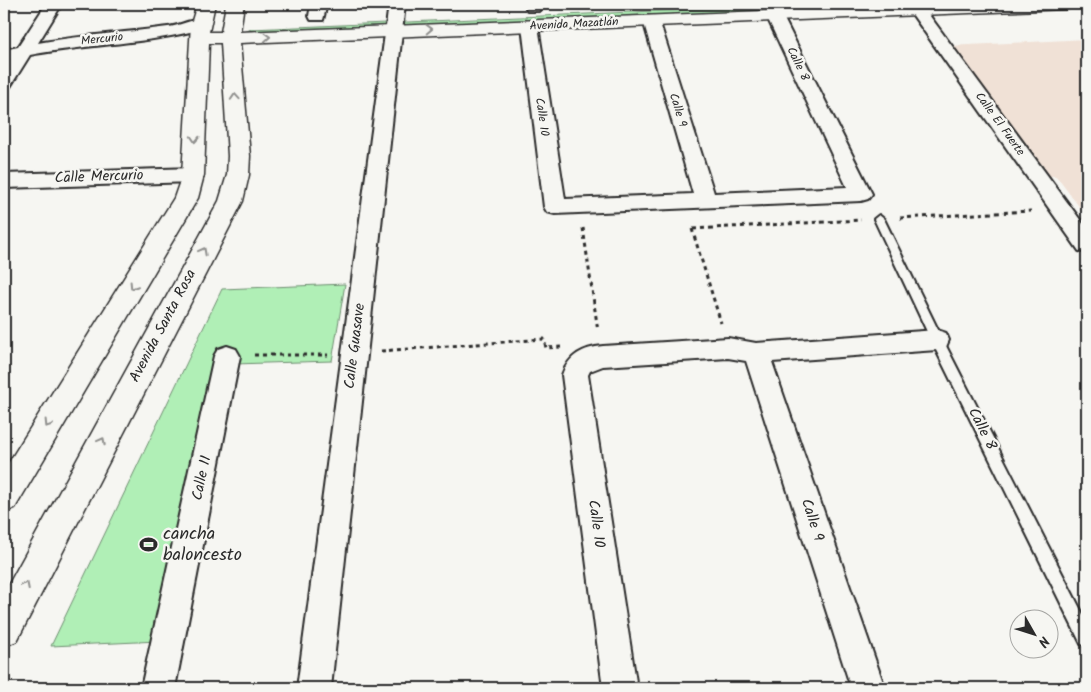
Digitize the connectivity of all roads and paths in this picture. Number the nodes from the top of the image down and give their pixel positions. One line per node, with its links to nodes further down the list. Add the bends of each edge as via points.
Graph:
1 (54, 4): 18 (street)
2 (1067, 4): 5 (street, Avenida Mazatlán)
3 (619, 5): 10 (street, Avenida Mazatlán)
4 (552, 7): 9 (street, Avenida Mazatlán)
5 (915, 7): 13 (street, Avenida Mazatlán); 26 (street, Calle El Fuerte)
6 (514, 8): 9 (street, Avenida Mazatlán)
7 (318, 10): 11 (street); 14 (street)
8 (416, 12): 12 (street, Avenida Mazatlán)
9 (532, 12): 10 (street, Avenida Mazatlán); 12 (street, Avenida Mazatlán, one-way to 9); 24 (street, Calle 10, via 555,207)
10 (650, 12): 13 (street, Avenida Mazatlán); 23 (street, Calle 9)
11 (337, 15)
12 (391, 15): 16 (street, Avenida Mazatlán, one-way to 12); 30 (street, Calle Guasave)
13 (774, 15): 23 (street, Calle 8, via 860,194)
14 (298, 17)
15 (279, 19): 16 (street, Avenida Mazatlán)
16 (232, 21): 17 (street, Avenida Mazatlán); 34 (street, Avenida Santa Rosa, one-way to 16, via 231,201 239,156)
17 (202, 22): 18 (street, Mercurio, via 172,32 68,43); 21 (street, one-way to 21)
18 (24, 52): 19 (street, Mercurio); 20 (street)
19 (4, 56)
20 (4, 83)
21 (193, 175): 22 (street, Calle Mercurio); 33 (street, one-way to 33, via 186,198 167,231)
22 (4, 181)
23 (695, 201): 24 (street); 28 (path)
24 (580, 206): 31 (path)
25 (879, 219): 27 (lane, Calle 8)
26 (1084, 235)
27 (937, 340): 29 (street); 35 (lane, Calle 8)
28 (728, 348): 29 (street); 31 (street)
29 (756, 353): 39 (street, Calle 9)
30 (354, 354): 31 (path, via 544,339 546,348); 32 (path); 37 (street, Calle Guasave)
31 (583, 355): 38 (street, Calle 10, via 575,375)
32 (227, 356): 36 (street, Calle 11)
33 (6, 489)
34 (4, 628)
35 (1087, 638)
36 (158, 688)
37 (314, 688)
38 (620, 688)
39 (868, 688)

